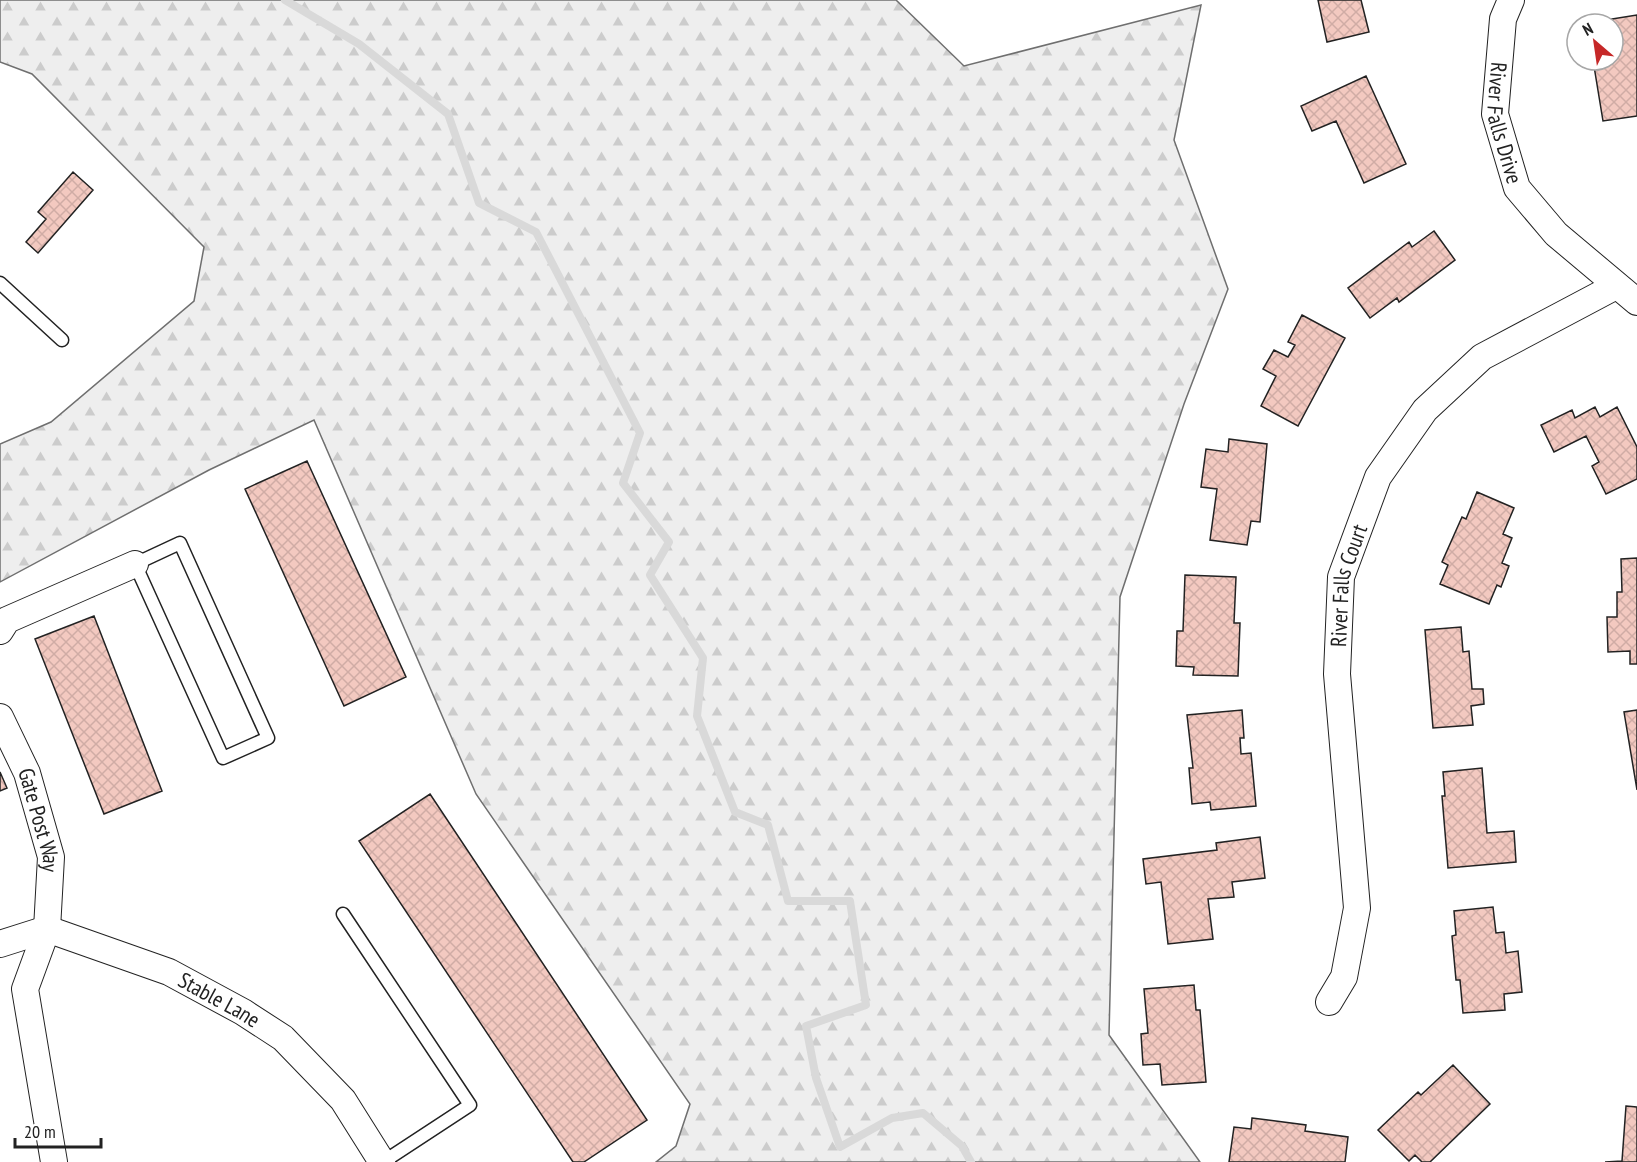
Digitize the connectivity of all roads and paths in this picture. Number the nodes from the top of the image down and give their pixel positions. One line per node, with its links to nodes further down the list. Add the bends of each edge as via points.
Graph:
1 (1511, 0): 3 (street, River Falls Drive, via 1503,19 1495,114 1517,188 1556,234)
2 (0, 283): 5 (lane)
3 (1616, 286): 4 (street, River Falls Drive); 12 (street, River Falls Court, via 1482,357 1425,410 1378,477 1341,578 1337,674 1357,908 1344,977)
4 (1637, 302)
5 (62, 340)
6 (135, 564): 6 (lane, via 180,543 268,738 223,758); 7 (street, via 7,620)
7 (0, 631)
8 (0, 717): 10 (street, Gate Post Way, via 27,773 51,857)
9 (343, 914): 14 (lane, via 470,1105)
10 (47, 929): 11 (street); 13 (street, Gate Post Way, via 25,989); 14 (street, Stable Lane, via 170,972 283,1038 343,1100)
11 (0, 944)
12 (1329, 1002)
13 (54, 1162)
14 (383, 1162)

